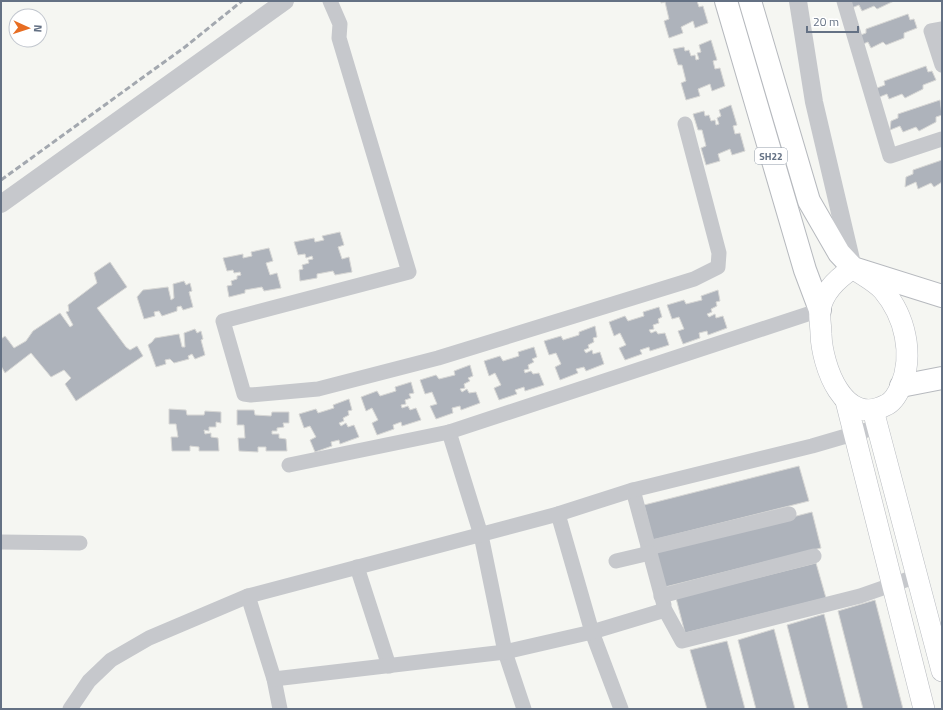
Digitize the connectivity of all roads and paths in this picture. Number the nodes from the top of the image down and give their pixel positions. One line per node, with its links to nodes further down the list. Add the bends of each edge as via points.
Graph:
1 (285, 1): 11 (street)
2 (330, 1): 9 (street, via 340,24 340,38 409,272 223,321 244,394 251,396 318,389 438,358 694,278 718,267 719,253)
3 (726, 1): 14 (main road, SH22, via 805,270)
4 (750, 1): 12 (main road, SH22, via 809,201 839,253)
5 (798, 1): 12 (street, via 814,102)
6 (844, 1): 10 (street, via 890,156)
7 (942, 28): 8 (street, via 931,31)
8 (942, 65)
9 (685, 124)
10 (942, 139)
11 (1, 204)
12 (853, 268): 13 (main road, SH22); 14 (main road, via 828,290); 16 (main road, via 882,288 892,303 903,329 907,360)
13 (942, 296)
14 (820, 310): 17 (main road, via 821,340 830,374); 19 (street)
15 (942, 378): 16 (main road)
16 (901, 386): 18 (main road)
17 (846, 401): 18 (main road); 20 (main road)
18 (875, 419): 20 (street); 32 (main road)
19 (449, 432): 21 (street); 25 (street)
20 (855, 434): 22 (street); 33 (main road)
21 (289, 465)
22 (633, 490): 23 (street); 28 (street)
23 (558, 514): 25 (street); 36 (street)
24 (789, 514): 28 (street)
25 (481, 535): 31 (street); 37 (street)
26 (1, 542): 27 (street)
27 (80, 543)
28 (649, 551): 30 (street); 35 (street)
29 (814, 556): 35 (street)
30 (616, 561)
31 (358, 567): 34 (street); 38 (street)
32 (917, 576): 33 (street); 39 (main road)
33 (892, 584): 35 (street, via 860,596 682,641); 45 (main road)
34 (248, 596): 40 (street); 41 (street, via 149,638 111,660 89,681)
35 (663, 603): 36 (street)
36 (592, 632): 37 (street); 44 (street)
37 (505, 652): 38 (street); 43 (street)
38 (389, 666): 40 (street)
39 (942, 671)
40 (274, 679): 42 (street)
41 (70, 709)
42 (280, 709)
43 (524, 709)
44 (621, 709)
45 (924, 709)

